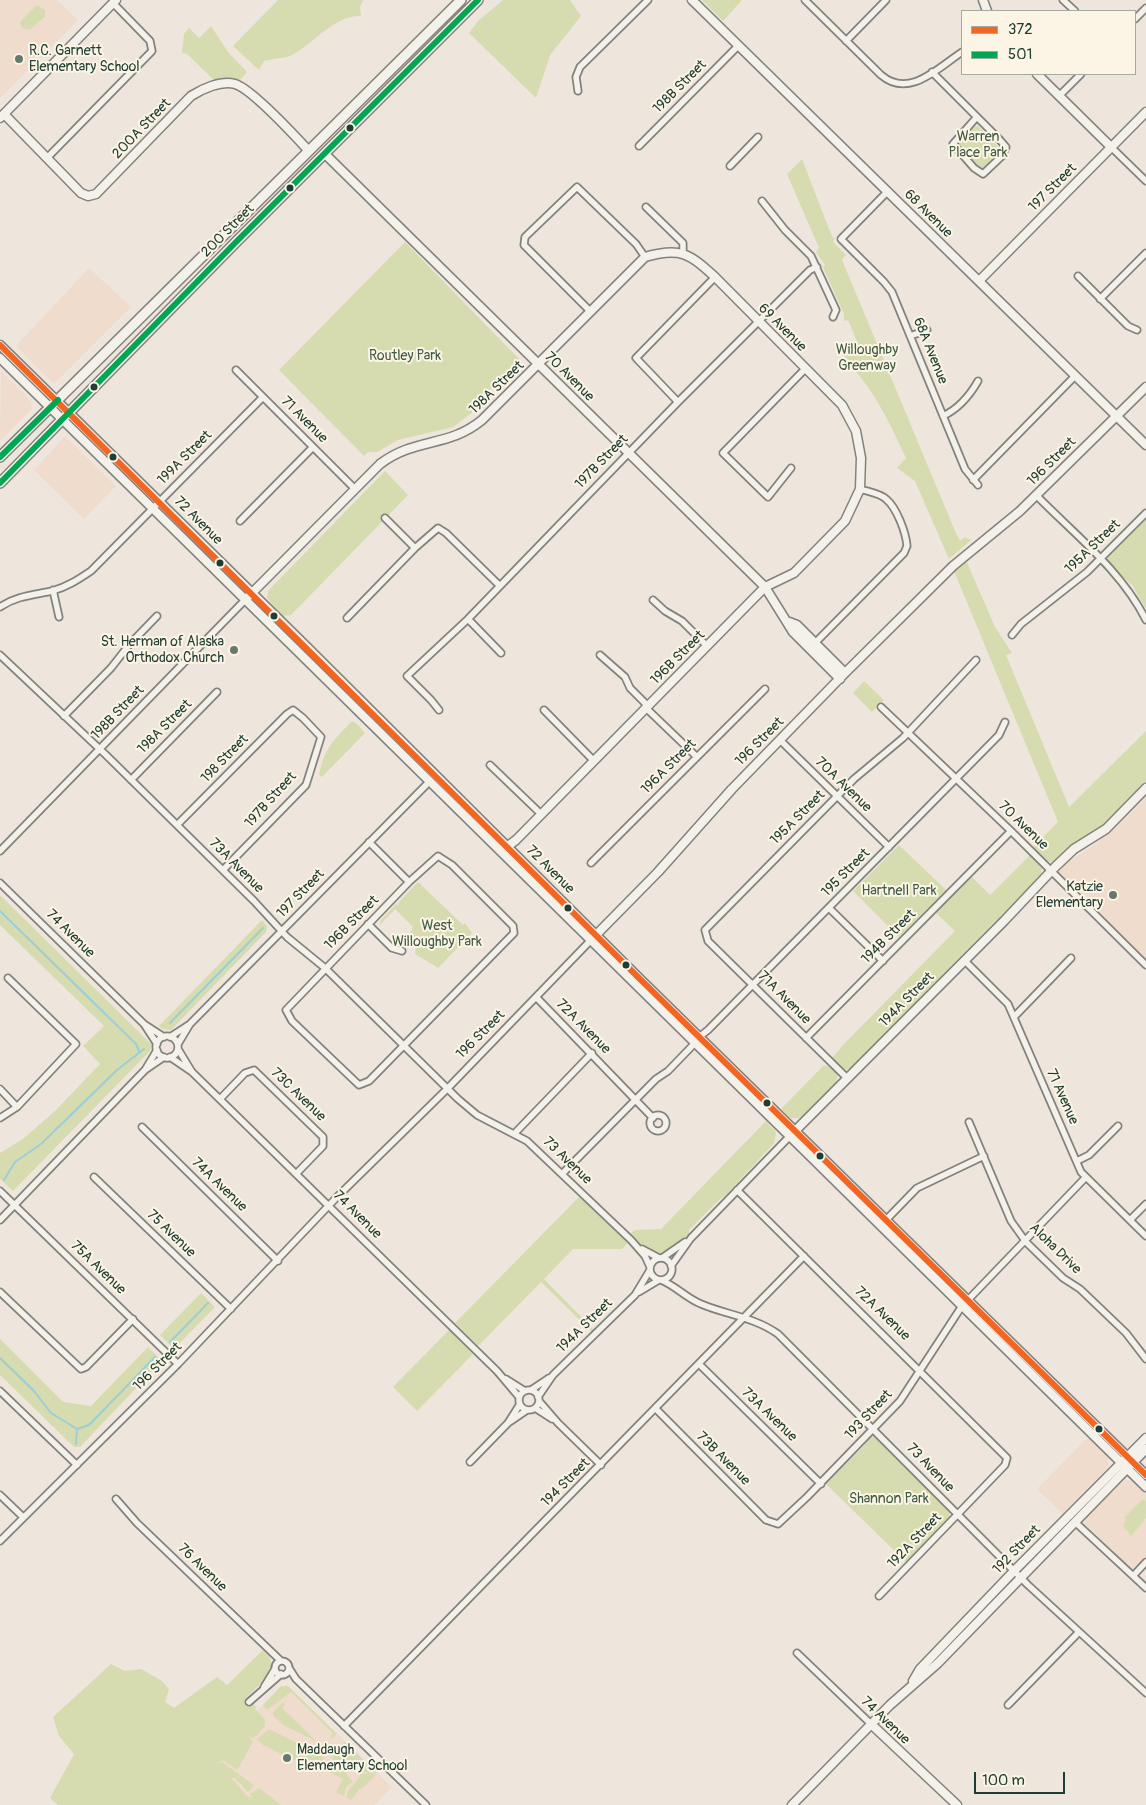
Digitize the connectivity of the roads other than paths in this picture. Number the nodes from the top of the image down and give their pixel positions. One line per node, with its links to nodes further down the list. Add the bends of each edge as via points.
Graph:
1 (454, 0): 13 (main road)
2 (461, 0): 13 (main road, 200 Street)
3 (478, 0): 30 (main road, 200 Street)
4 (648, 0): 20 (street, via 580,67 576,77)
5 (692, 0): 15 (main road, 68 Avenue)
6 (805, 0): 14 (street)
7 (886, 0): 14 (street)
8 (1063, 0): 11 (street)
9 (113, 1): 23 (main road); 31 (street, via 152,47 146,59)
10 (1146, 8): 12 (street)
11 (1074, 10)
12 (1136, 18)
13 (436, 23): 25 (main road, 200 Street)
14 (846, 41): 17 (street, via 881,75 896,84 913,84)
15 (738, 46): 27 (street, 198B Street); 34 (main road, 68 Avenue)
16 (961, 53): 17 (street)
17 (932, 72): 24 (street)
18 (1038, 75): 21 (main road)
19 (1080, 75): 21 (street)
20 (578, 91)
21 (1058, 96): 28 (main road)
22 (1146, 112): 28 (main road, 197 Street)
23 (2, 116): 31 (main road)
24 (976, 118): 24 (street, via 953,144 983,174 1006,149)
25 (332, 126): 29 (main road, 200 Street); 30 (main road, via 326,139)
26 (758, 137): 32 (street)
27 (639, 146)
28 (1111, 147): 33 (street); 43 (main road, 197 Street)
29 (308, 150): 31 (main road, 200A Street, via 251,93 235,84 203,89 191,96 96,194 88,196 81,192); 61 (main road, 200 Street)
30 (325, 154): 53 (main road, 70 Avenue); 62 (main road, 200 Street)
31 (47, 158)
32 (730, 166)
33 (1146, 181)
34 (888, 191): 43 (main road, 68 Avenue); 50 (street, 68A Avenue, via 841,239 888,287)
35 (762, 201): 40 (street)
36 (646, 207): 37 (street, 69 Avenue, via 683,243)
37 (683, 252): 39 (main road); 42 (main road, 69 Avenue)
38 (1146, 253): 44 (street)
39 (645, 257): 45 (main road, 198A Street); 45 (street, via 577,186 523,241)
40 (817, 267): 46 (street, via 836,310); 47 (street, 197B Street, via 810,270)
41 (1078, 276): 44 (street)
42 (714, 277): 47 (main road, 69 Avenue); 60 (street, via 636,358)
43 (978, 282): 56 (main road, 68 Avenue)
44 (1100, 299): 49 (street, via 1128,326)
45 (591, 312): 53 (main road, 198A Street)
46 (833, 317)
47 (758, 322): 55 (main road, 69 Avenue); 60 (street, 197B Street)
48 (927, 330): 50 (street)
49 (1137, 330)
50 (910, 336): 63 (street, 68A Avenue)
51 (0, 345): 61 (main road, 72 Avenue)
52 (0, 358): 61 (main road, 72 Avenue)
53 (538, 364): 67 (main road, 70 Avenue); 69 (main road, 198A Street, via 473,428 451,439 407,448)
54 (236, 370): 59 (street, 71 Avenue)
55 (806, 370): 70 (street, via 723,454 768,497); 73 (main road, 69 Avenue, via 842,405 856,431 861,458)
56 (1075, 376): 63 (street, 68A Avenue, via 976,482 966,469); 64 (main road, 68 Avenue)
57 (978, 381): 63 (street, via 972,392 952,412)
58 (1146, 387): 64 (main road, 196 Street)
59 (263, 396): 66 (street, 71 Avenue); 75 (street, 199A Street)
60 (678, 402): 67 (street, 197B Street)
61 (54, 404): 62 (main road, 72 Avenue); 68 (main road, 200 Street)
62 (66, 416): 71 (main road, 200 Street); 75 (main road, 72 Avenue); 76 (main road, 72 Avenue)
63 (943, 416)
64 (1116, 416): 65 (main road, 68 Avenue); 74 (main road, 196 Street)
65 (1146, 445)
66 (313, 447): 72 (street, 71 Avenue); 79 (street)
67 (628, 453): 82 (street, 197B Street); 83 (main road, 70 Avenue)
68 (0, 457)
69 (380, 464): 72 (main road, 198B Street)
70 (790, 468)
71 (0, 483)
72 (355, 489): 85 (main road, 198B Street)
73 (860, 489): 83 (main road, 196B Street, via 845,521 794,573); 96 (street, via 889,502 905,537 906,548)
74 (1036, 496): 81 (street); 102 (main road, 196 Street, via 953,566)
75 (160, 501): 76 (street, 199A Street); 85 (main road, 72 Avenue)
76 (152, 508): 84 (street, 199A Street, via 91,571 76,582); 86 (main road, 72 Avenue)
77 (1146, 513): 81 (street, 195A Street)
78 (385, 518): 80 (street)
79 (240, 521)
80 (415, 548): 82 (street, via 438,528); 91 (street)
81 (1100, 559): 93 (street, via 1128,588); 95 (street, 195A Street, via 1021,624)
82 (500, 586): 92 (street, 197B Street)
83 (765, 587): 94 (main road, 70 Avenue); 97 (main road, 196B Street)
84 (54, 590): 88 (street, 199A Street, via 24,595); 90 (street)
85 (252, 594): 86 (main road, 198B Street); 124 (main road, 72 Avenue)
86 (245, 600): 114 (street, 198B Street); 120 (main road, 72 Avenue)
87 (653, 600): 97 (street, via 682,621)
88 (0, 607)
89 (157, 616): 109 (street)
90 (59, 617)
91 (347, 618)
92 (468, 619): 98 (street); 107 (street, 197B Street, via 407,676)
93 (1146, 620)
94 (789, 622): 96 (main road, 70 Avenue, via 797,625); 102 (main road, 70 Avenue, via 793,632)
95 (1012, 636)
96 (815, 643): 102 (main road, 70 Avenue)
97 (707, 646): 106 (main road, 196B Street)
98 (501, 653)
99 (0, 655): 109 (street, 73A Avenue)
100 (600, 655): 106 (street, via 625,677)
101 (976, 660): 111 (street, 195A Street)
102 (842, 676): 113 (main road, 196 Street)
103 (765, 689): 115 (street, 196A Street)
104 (217, 692): 119 (street, 198A Street)
105 (881, 707): 111 (street, 70 Avenue)
106 (646, 708): 115 (street); 116 (main road, 196B Street)
107 (438, 710)
108 (544, 710): 116 (street)
109 (64, 716): 114 (street, 73A Avenue)
110 (1006, 722): 118 (street, 195 Street, via 999,735)
111 (908, 734): 118 (street, 70 Avenue); 122 (street, 195A Street)
112 (321, 737): 126 (street, 198 Street, via 300,714 292,711); 133 (street, 197B Street, via 306,785)
113 (780, 740): 122 (street, 70A Avenue); 141 (main road, 196 Street)
114 (100, 749): 119 (street, 73A Avenue); 131 (street, 198B Street)
115 (697, 757): 132 (street, 196A Street)
116 (594, 761): 125 (main road, 196B Street)
117 (490, 765): 125 (street)
118 (955, 779): 127 (street, 70 Avenue); 130 (street, 195 Street)
119 (131, 780): 126 (street, 73A Avenue)
120 (430, 781): 123 (main road, 72 Avenue); 124 (main road, via 436,780 460,804); 128 (street, 197 Street)
121 (1146, 788): 134 (main road, 194A Street, via 1106,829 1074,849)
122 (837, 796): 130 (street, 70A Avenue); 140 (street, 195A Street, via 707,927)
123 (459, 810): 129 (main road, via 500,844); 141 (main road, 72 Avenue)
124 (471, 810): 129 (main road, 72 Avenue)
125 (541, 814): 129 (main road, 196B Street)
126 (177, 825): 133 (street, 73A Avenue)
127 (1011, 831): 134 (street, 70 Avenue); 145 (street, 194B Street)
128 (369, 842): 136 (street); 139 (street, 197 Street)
129 (508, 846): 141 (main road, 72 Avenue)
130 (889, 847): 137 (street, 195 Street)
131 (0, 851)
132 (592, 863)
133 (223, 870): 139 (street, 73A Avenue)
134 (1050, 871): 144 (main road, 194A Street); 146 (street, 70 Avenue)
135 (0, 882): 152 (street, 74 Avenue)
136 (410, 882): 138 (street, 196B Street); 157 (street, 196B Street, via 438,856 452,865 513,926 514,931)
137 (829, 908): 145 (street); 149 (street, 195 Street)
138 (368, 924): 142 (street, via 392,948); 147 (street, 196B Street)
139 (282, 931): 147 (street, 73A Avenue); 153 (street, 197 Street)
140 (705, 934): 149 (street, 71A Avenue, via 708,941)
141 (594, 937): 150 (street, 196 Street); 156 (main road, 72 Avenue); 156 (main road, 72 Avenue, via 656,1004)
142 (402, 951)
143 (1071, 958): 151 (street)
144 (964, 960): 151 (street, 71 Avenue, via 1005,1000); 164 (main road, 194A Street)
145 (883, 961): 155 (street, 194B Street)
146 (1146, 965)
147 (325, 968): 157 (street, 73A Avenue); 157 (street, 196B Street, via 286,1012 292,1021 357,1084 369,1081)
148 (8, 978): 169 (street, via 76,1044)
149 (753, 985): 155 (street, 71A Avenue); 156 (street, 195 Street)
150 (536, 998): 160 (street, 72A Avenue); 165 (street, 196 Street)
151 (1014, 1017): 179 (street, 71 Avenue)
152 (144, 1024): 154 (street, 74 Avenue); 158 (street, 74 Avenue)
153 (190, 1024): 154 (street, 197 Street); 159 (street, 197 Street)
154 (167, 1037): 158 (street, 197 Street); 159 (street, 74 Avenue)
155 (806, 1038): 164 (street, 71A Avenue)
156 (697, 1040): 168 (street, 195 Street); 177 (main road, 72 Avenue)
157 (403, 1046): 165 (street, 73A Avenue)
158 (157, 1047): 161 (street, 74 Avenue); 162 (street)
159 (178, 1047): 161 (street, 197 Street); 163 (street, 74 Avenue)
160 (592, 1053): 168 (street, 72A Avenue); 176 (street)
161 (167, 1057): 162 (street); 163 (street, 74 Avenue)
162 (145, 1070): 187 (street)
163 (192, 1072): 167 (street, 74 Avenue)
164 (847, 1078): 177 (main road, 194A Street)
165 (447, 1088): 170 (street, 73A Avenue); 188 (street, 196 Street)
166 (0, 1089): 169 (street)
167 (220, 1099): 180 (street, 74 Avenue); 180 (street, 73C Avenue, via 249,1070 261,1076 324,1140 323,1146)
168 (636, 1100): 172 (street, 72A Avenue); 181 (street, 195 Street)
169 (16, 1107): 171 (street)
170 (477, 1115): 176 (street, 73 Avenue)
171 (0, 1118)
172 (653, 1118)
173 (969, 1122): 178 (street, Aloha Drive)
174 (1118, 1126): 179 (street, via 1089,1155)
175 (142, 1127): 198 (street, 74A Avenue)
176 (515, 1133): 181 (street, 73 Avenue, via 534,1146)
177 (792, 1134): 184 (street, 194A Street); 191 (main road, 72 Avenue); 205 (main road, 72 Avenue, via 911,1257 924,1264)
178 (984, 1156): 191 (street, via 918,1188); 195 (street, Aloha Drive, via 1012,1221)
179 (1076, 1161): 183 (street, 71 Avenue)
180 (297, 1174): 188 (street, 74 Avenue)
181 (562, 1174): 194 (street, 73 Avenue)
182 (94, 1177): 206 (street, 75 Avenue)
183 (1086, 1177): 190 (street, 71 Avenue); 195 (street, 193 Street)
184 (737, 1190): 193 (street, 194A Street); 196 (street, 72A Avenue)
185 (0, 1191): 187 (street, 75A Avenue)
186 (1146, 1204): 190 (street)
187 (14, 1205): 189 (street); 208 (street, 75A Avenue)
188 (330, 1206): 198 (street, 196 Street); 214 (street, 74 Avenue)
189 (0, 1220)
190 (1130, 1220): 192 (street, 71 Avenue)
191 (885, 1221): 205 (main road, 72 Avenue)
192 (1146, 1236)
193 (691, 1238): 197 (street, 194A Street); 199 (street, 194A Street)
194 (631, 1240): 197 (street, 73 Avenue, via 646,1252); 200 (street, 73 Avenue, via 645,1256)
195 (1026, 1242): 205 (street, 193 Street); 209 (street, Aloha Drive, via 1119,1327)
196 (804, 1256): 207 (street, 194 Street); 212 (street, 72A Avenue)
197 (661, 1258): 199 (street); 200 (street, via 653,1261)
198 (278, 1261): 206 (street, 196 Street)
199 (672, 1268): 201 (street, via 669,1276); 202 (street)
200 (650, 1269): 201 (street); 204 (street, 194A Street)
201 (660, 1280): 202 (street, 73 Avenue); 204 (street, 194A Street)
202 (679, 1289): 207 (street, 73 Avenue, via 702,1305)
203 (0, 1292): 208 (street, via 83,1369)
204 (635, 1295): 213 (street, 194A Street)
205 (964, 1304): 212 (street, 193 Street); 228 (main road, 72 Avenue); 232 (main road, 72 Avenue)
206 (231, 1309): 210 (street, 196 Street)
207 (745, 1317): 211 (street, 194 Street); 224 (street, 73 Avenue, via 778,1334)
208 (133, 1319): 210 (street, 75A Avenue)
209 (1146, 1359)
210 (178, 1364): 230 (street, 196 Street)
211 (699, 1364): 220 (street, 194 Street); 234 (street, 73A Avenue)
212 (920, 1370): 224 (street, 193 Street, via 900,1401); 227 (street, 72A Avenue)
213 (553, 1375): 215 (street, 194A Street); 217 (street, 194A Street)
214 (503, 1377): 215 (street, 74 Avenue); 218 (street, 74 Avenue)
215 (528, 1390): 217 (street, 74 Avenue); 218 (street, 194A Street)
216 (0, 1391): 230 (street)
217 (539, 1399): 219 (street, 194A Street); 223 (street)
218 (519, 1400): 221 (street, 74 Avenue); 222 (street)
219 (535, 1408): 221 (street); 223 (street)
220 (656, 1409): 231 (street, 194 Street); 241 (street, 73B Avenue, via 766,1520)
221 (527, 1410): 222 (street)
222 (508, 1423): 229 (street)
223 (558, 1423): 231 (street)
224 (874, 1429): 234 (street, 193 Street); 238 (street, 73 Avenue)
225 (1146, 1438): 228 (main road, 192 Street)
226 (1146, 1449): 228 (main road, 192 Street)
227 (1007, 1458): 238 (street, 192A Street, via 1005,1465)
228 (1130, 1460): 232 (main road, 192 Street); 233 (main road, 72 Avenue)
229 (470, 1462)
230 (76, 1465): 239 (street, 196 Street)
231 (601, 1465): 259 (street, 194 Street)
232 (1123, 1466): 235 (main road, 72 Avenue); 240 (main road, 192 Street); 244 (main road, 192 Street)
233 (1146, 1475)
234 (821, 1484): 241 (street, 193 Street)
235 (1146, 1488)
236 (0, 1495): 239 (street)
237 (116, 1500): 251 (street, 76 Avenue, via 272,1654)
238 (957, 1514): 244 (street, 73 Avenue); 248 (street, 192A Street)
239 (23, 1517): 242 (street, 196 Street)
240 (1075, 1522): 245 (street); 246 (main road, 192 Street)
241 (775, 1524)
242 (0, 1542)
243 (1146, 1562): 245 (street)
244 (1014, 1571): 246 (street, 73 Avenue); 253 (main road, 192 Street, via 920,1669)
245 (1133, 1576): 247 (street)
246 (1021, 1578): 249 (street, 73 Avenue); 253 (main road, 192 Street, via 938,1663)
247 (1146, 1588)
248 (879, 1596)
249 (1079, 1632): 255 (street, 73 Avenue); 257 (street)
250 (798, 1653): 258 (street, 74 Avenue)
251 (278, 1665): 252 (street); 252 (street, via 287,1664); 254 (street)
252 (285, 1672): 254 (street); 259 (street)
253 (911, 1684): 258 (main road, 192 Street)
254 (264, 1686): 256 (street)
255 (1146, 1694)
256 (249, 1702)
257 (1008, 1705)
258 (871, 1724): 261 (main road, 192 Street); 262 (main road, 74 Avenue)
259 (344, 1726): 260 (street)
260 (426, 1805)
261 (792, 1805)
262 (957, 1805)

